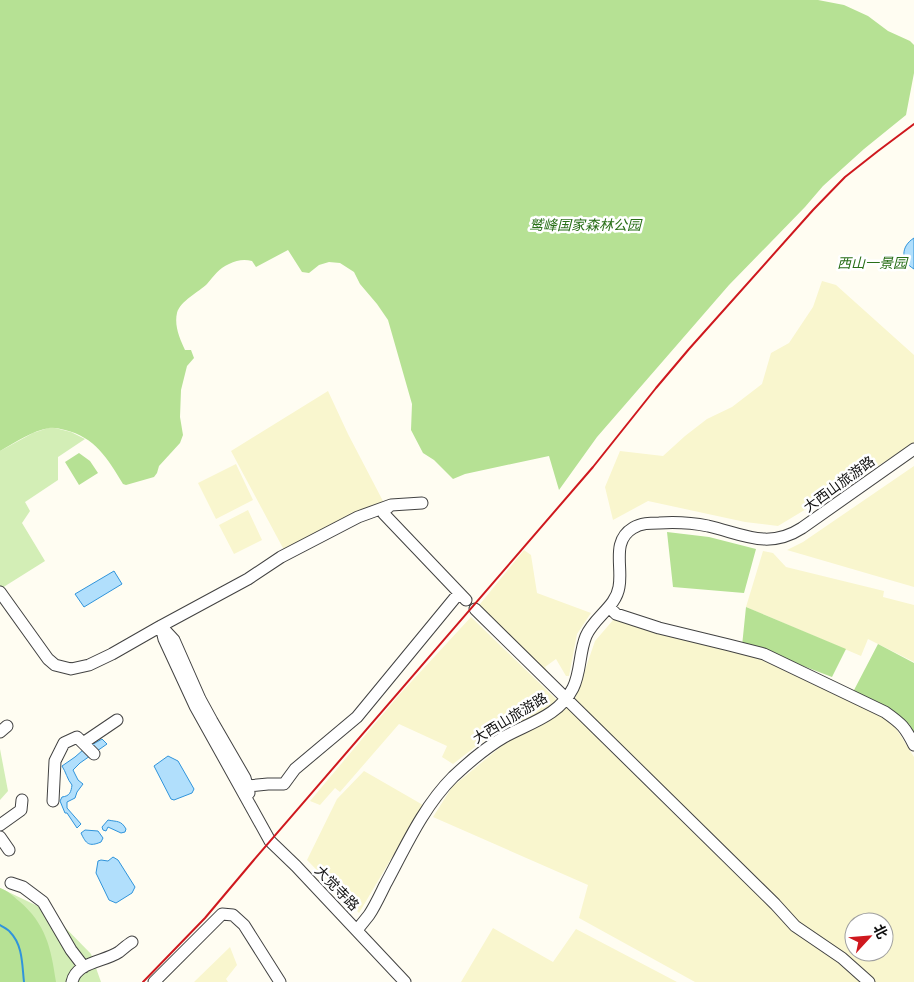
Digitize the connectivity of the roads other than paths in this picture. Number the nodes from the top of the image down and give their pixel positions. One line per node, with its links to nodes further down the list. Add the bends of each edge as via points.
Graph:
1 (914, 449): 5 (street, 大西山旅游路, via 802,528 779,538 755,539 705,525 685,523 638,525 621,543 619,587)
2 (422, 503): 3 (street)
3 (391, 504): 7 (street, via 358,517 281,557 248,579); 13 (street, via 384,514 462,596 357,717 295,769 284,784)
4 (0, 592): 7 (street, via 48,659 71,669 89,665)
5 (609, 607): 8 (street, 大西山旅游路, via 586,637 577,678); 11 (street, via 616,614 659,628 764,654 885,712 906,729)
6 (475, 609): 8 (street)
7 (161, 626): 13 (street, 大觉寺路, via 174,640 200,699); 16 (street, 大觉寺路, via 196,706)
8 (566, 698): 21 (street, 大西山旅游路, via 551,713 471,760 440,791); 28 (street, via 795,926 842,958)
9 (117, 720): 10 (street)
10 (83, 743): 12 (street); 15 (street, via 77,737 64,743 58,754)
11 (914, 746)
12 (94, 754)
13 (248, 786): 16 (street, 大觉寺路)
14 (22, 800): 17 (street, via 21,810)
15 (53, 801)
16 (253, 810): 21 (street, 大觉寺路, via 270,841)
17 (0, 826)
18 (0, 837): 19 (street)
19 (9, 850)
20 (11, 883): 23 (street, via 23,887 43,902)
21 (357, 930): 27 (street, 大觉寺路)
22 (132, 942): 23 (street)
23 (84, 967): 24 (street)
24 (72, 982)
25 (154, 982): 26 (street, via 222,914 234,915 244,925)
26 (280, 982)
27 (405, 982)
28 (869, 982)

